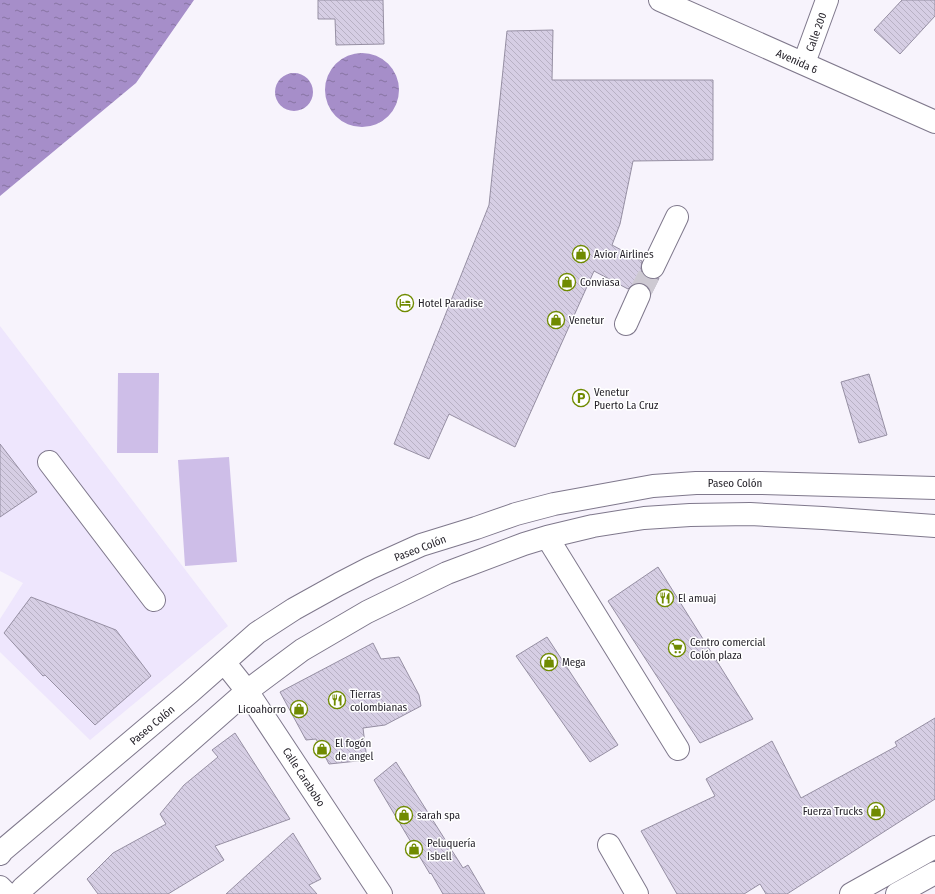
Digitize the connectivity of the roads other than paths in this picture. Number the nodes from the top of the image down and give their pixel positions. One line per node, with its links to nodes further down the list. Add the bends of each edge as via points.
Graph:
1 (660, 0): 3 (street, Avenida 6)
2 (827, 0): 3 (street, Calle 200)
3 (804, 63): 4 (street, Avenida 6)
4 (935, 122)
5 (677, 217): 6 (street)
6 (653, 267)
7 (639, 295): 8 (street)
8 (626, 324)
9 (49, 462): 15 (street)
10 (935, 488): 11 (street, Paseo Colón, via 696,483 653,486)
11 (598, 496): 12 (street); 16 (street, Paseo Colón, via 516,514 421,546 370,568 257,633)
12 (593, 526): 13 (street, via 644,518 750,514); 14 (street)
13 (935, 526)
14 (547, 537): 17 (street, via 447,573 367,612 302,650); 18 (street)
15 (154, 600)
16 (224, 662): 17 (street, Calle Carabobo); 21 (street, Paseo Colón)
17 (247, 691): 25 (street); 26 (street, Calle Carabobo)
18 (678, 749)
19 (609, 845): 27 (street)
20 (935, 847): 28 (street)
21 (0, 854)
22 (935, 873): 29 (street)
23 (0, 887): 24 (street)
24 (7, 894)
25 (18, 894)
26 (381, 894)
27 (637, 894)
28 (851, 894)
29 (897, 894)

